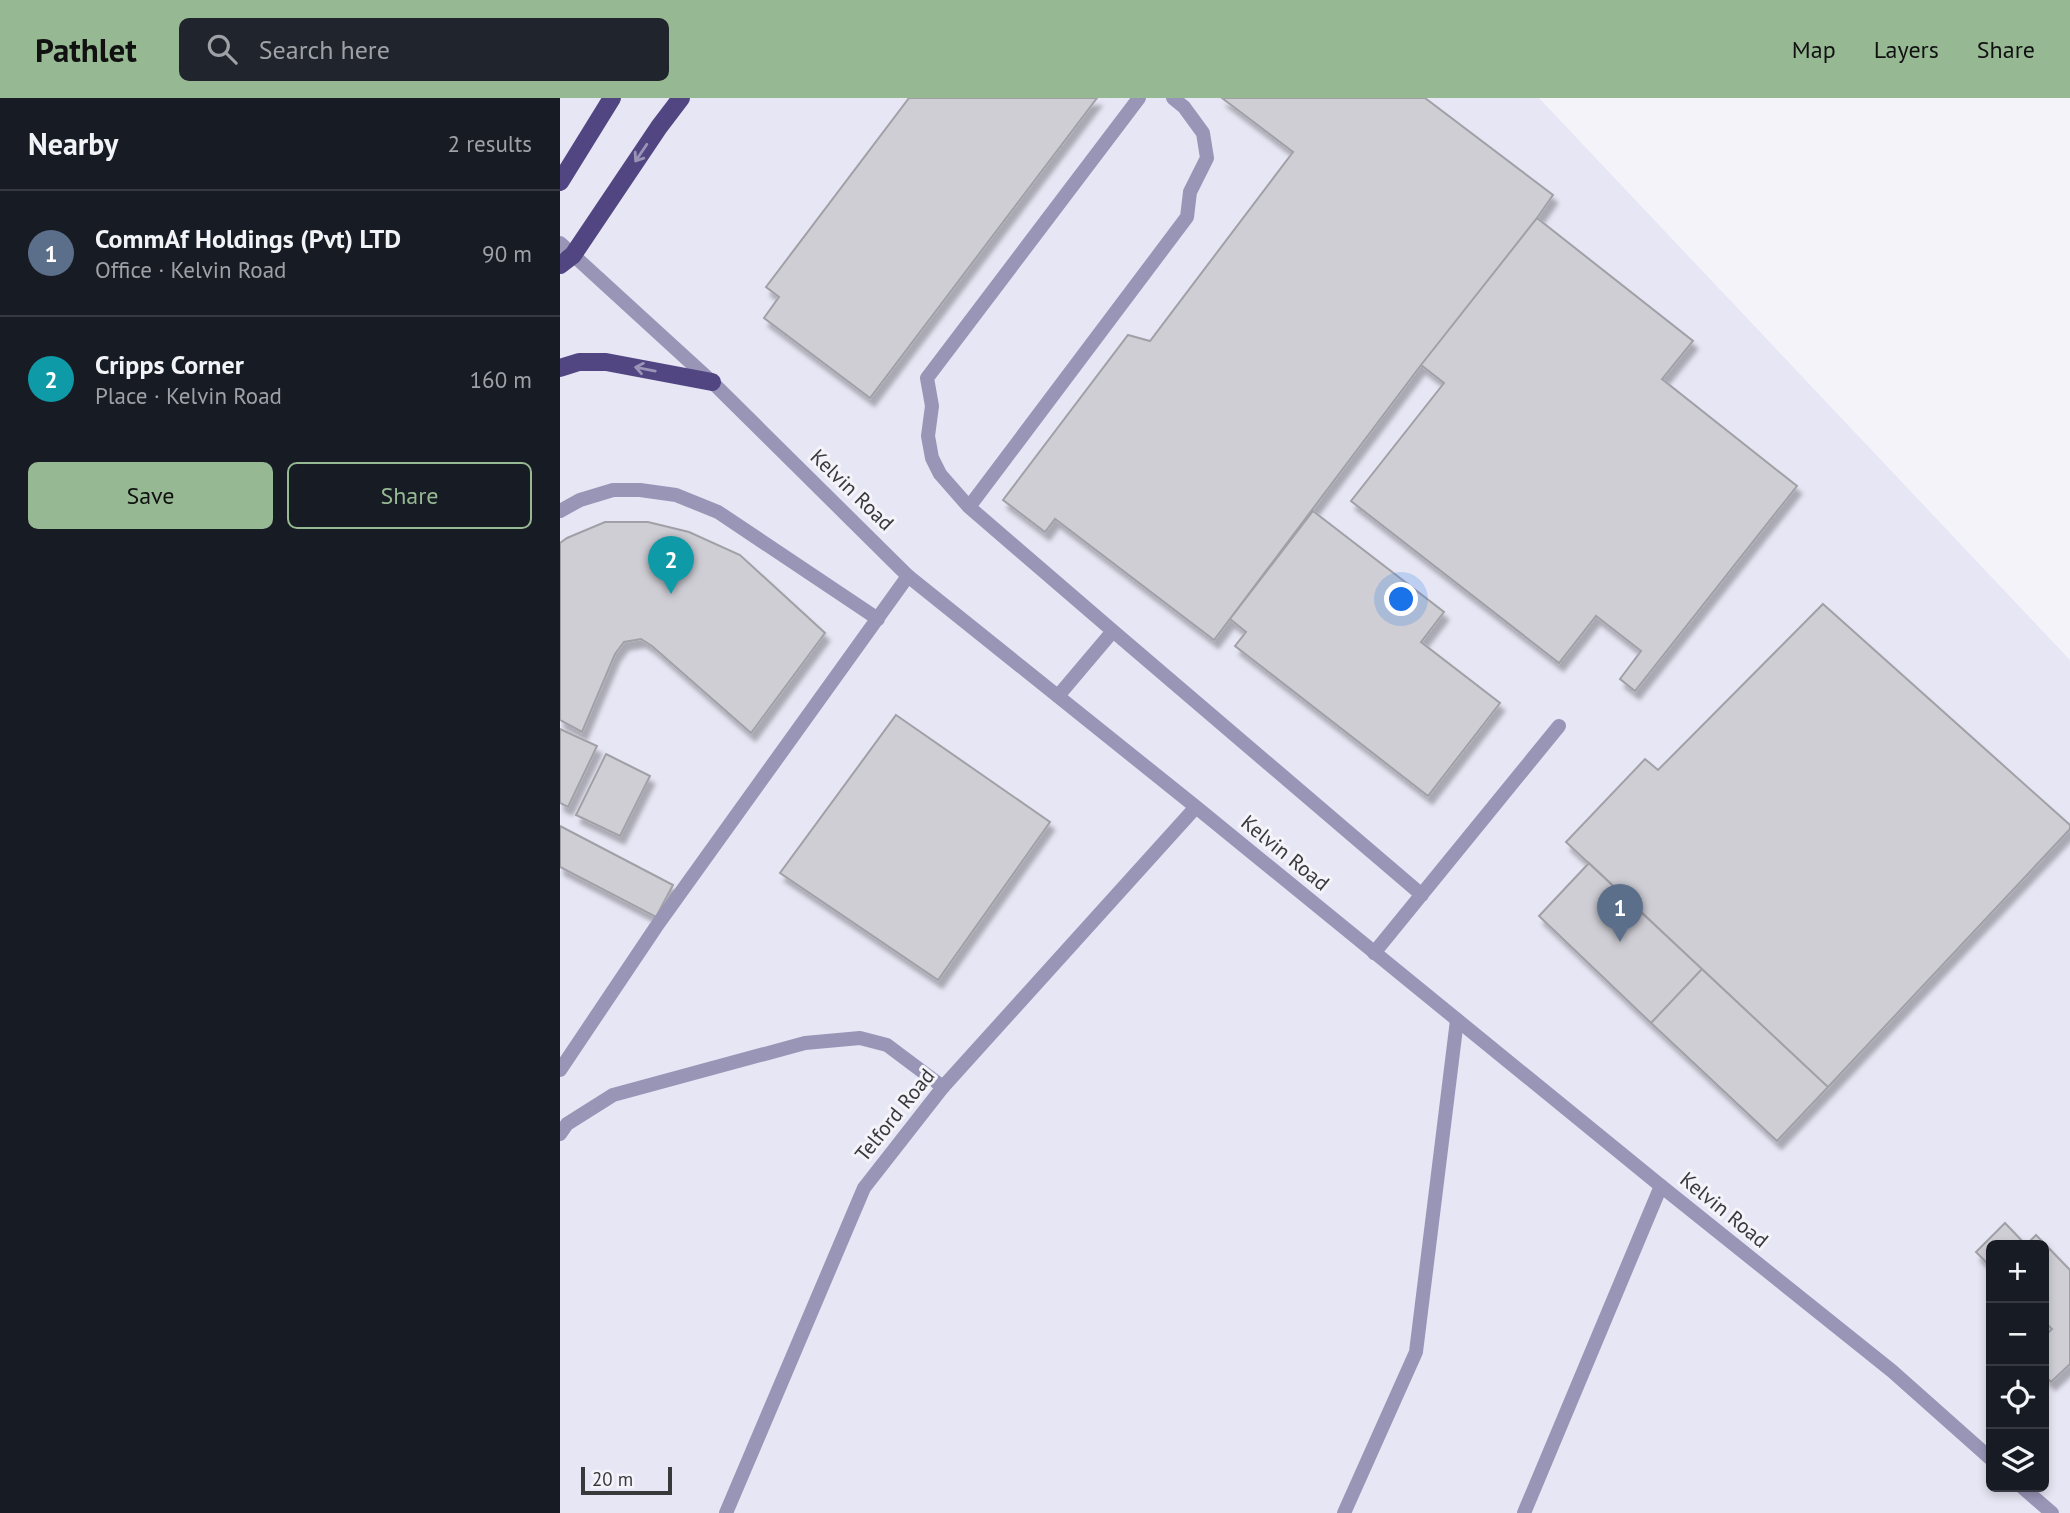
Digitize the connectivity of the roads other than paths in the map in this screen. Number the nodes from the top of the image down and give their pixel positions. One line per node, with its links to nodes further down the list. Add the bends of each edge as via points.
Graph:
1 (612, 98): 5 (main road)
2 (681, 98): 6 (main road, one-way to 6)
3 (1139, 98): 9 (street, via 927,378 932,458)
4 (1173, 98): 9 (street, via 1203,133 1207,158 1190,192 1187,217)
5 (560, 183)
6 (564, 254): 8 (street, Kelvin Road)
7 (560, 368): 8 (main road, one-way to 7, via 606,362)
8 (712, 382): 11 (street, Kelvin Road)
9 (969, 507): 13 (street)
10 (560, 511): 12 (street, via 613,491 676,495 718,512)
11 (908, 576): 12 (street); 14 (street, Kelvin Road)
12 (878, 619): 20 (street, via 656,927)
13 (1113, 631): 14 (street); 17 (street)
14 (1058, 696): 16 (street, Kelvin Road)
15 (1559, 726): 17 (street)
16 (1196, 807): 18 (street, Kelvin Road); 21 (street, Telford Road)
17 (1422, 895): 18 (street)
18 (1374, 953): 19 (street, Kelvin Road)
19 (1457, 1020): 23 (street, Kelvin Road); 27 (street, via 1416,1352)
20 (560, 1070)
21 (943, 1087): 22 (street, via 887,1045 860,1038 805,1043 614,1095); 26 (street, Telford Road, via 863,1188)
22 (560, 1134)
23 (1661, 1186): 24 (street, Kelvin Road, via 1892,1371); 28 (street)
24 (1986, 1455)
25 (2028, 1492): 29 (street)
26 (726, 1513)
27 (1344, 1513)
28 (1524, 1513)
29 (2052, 1513)

